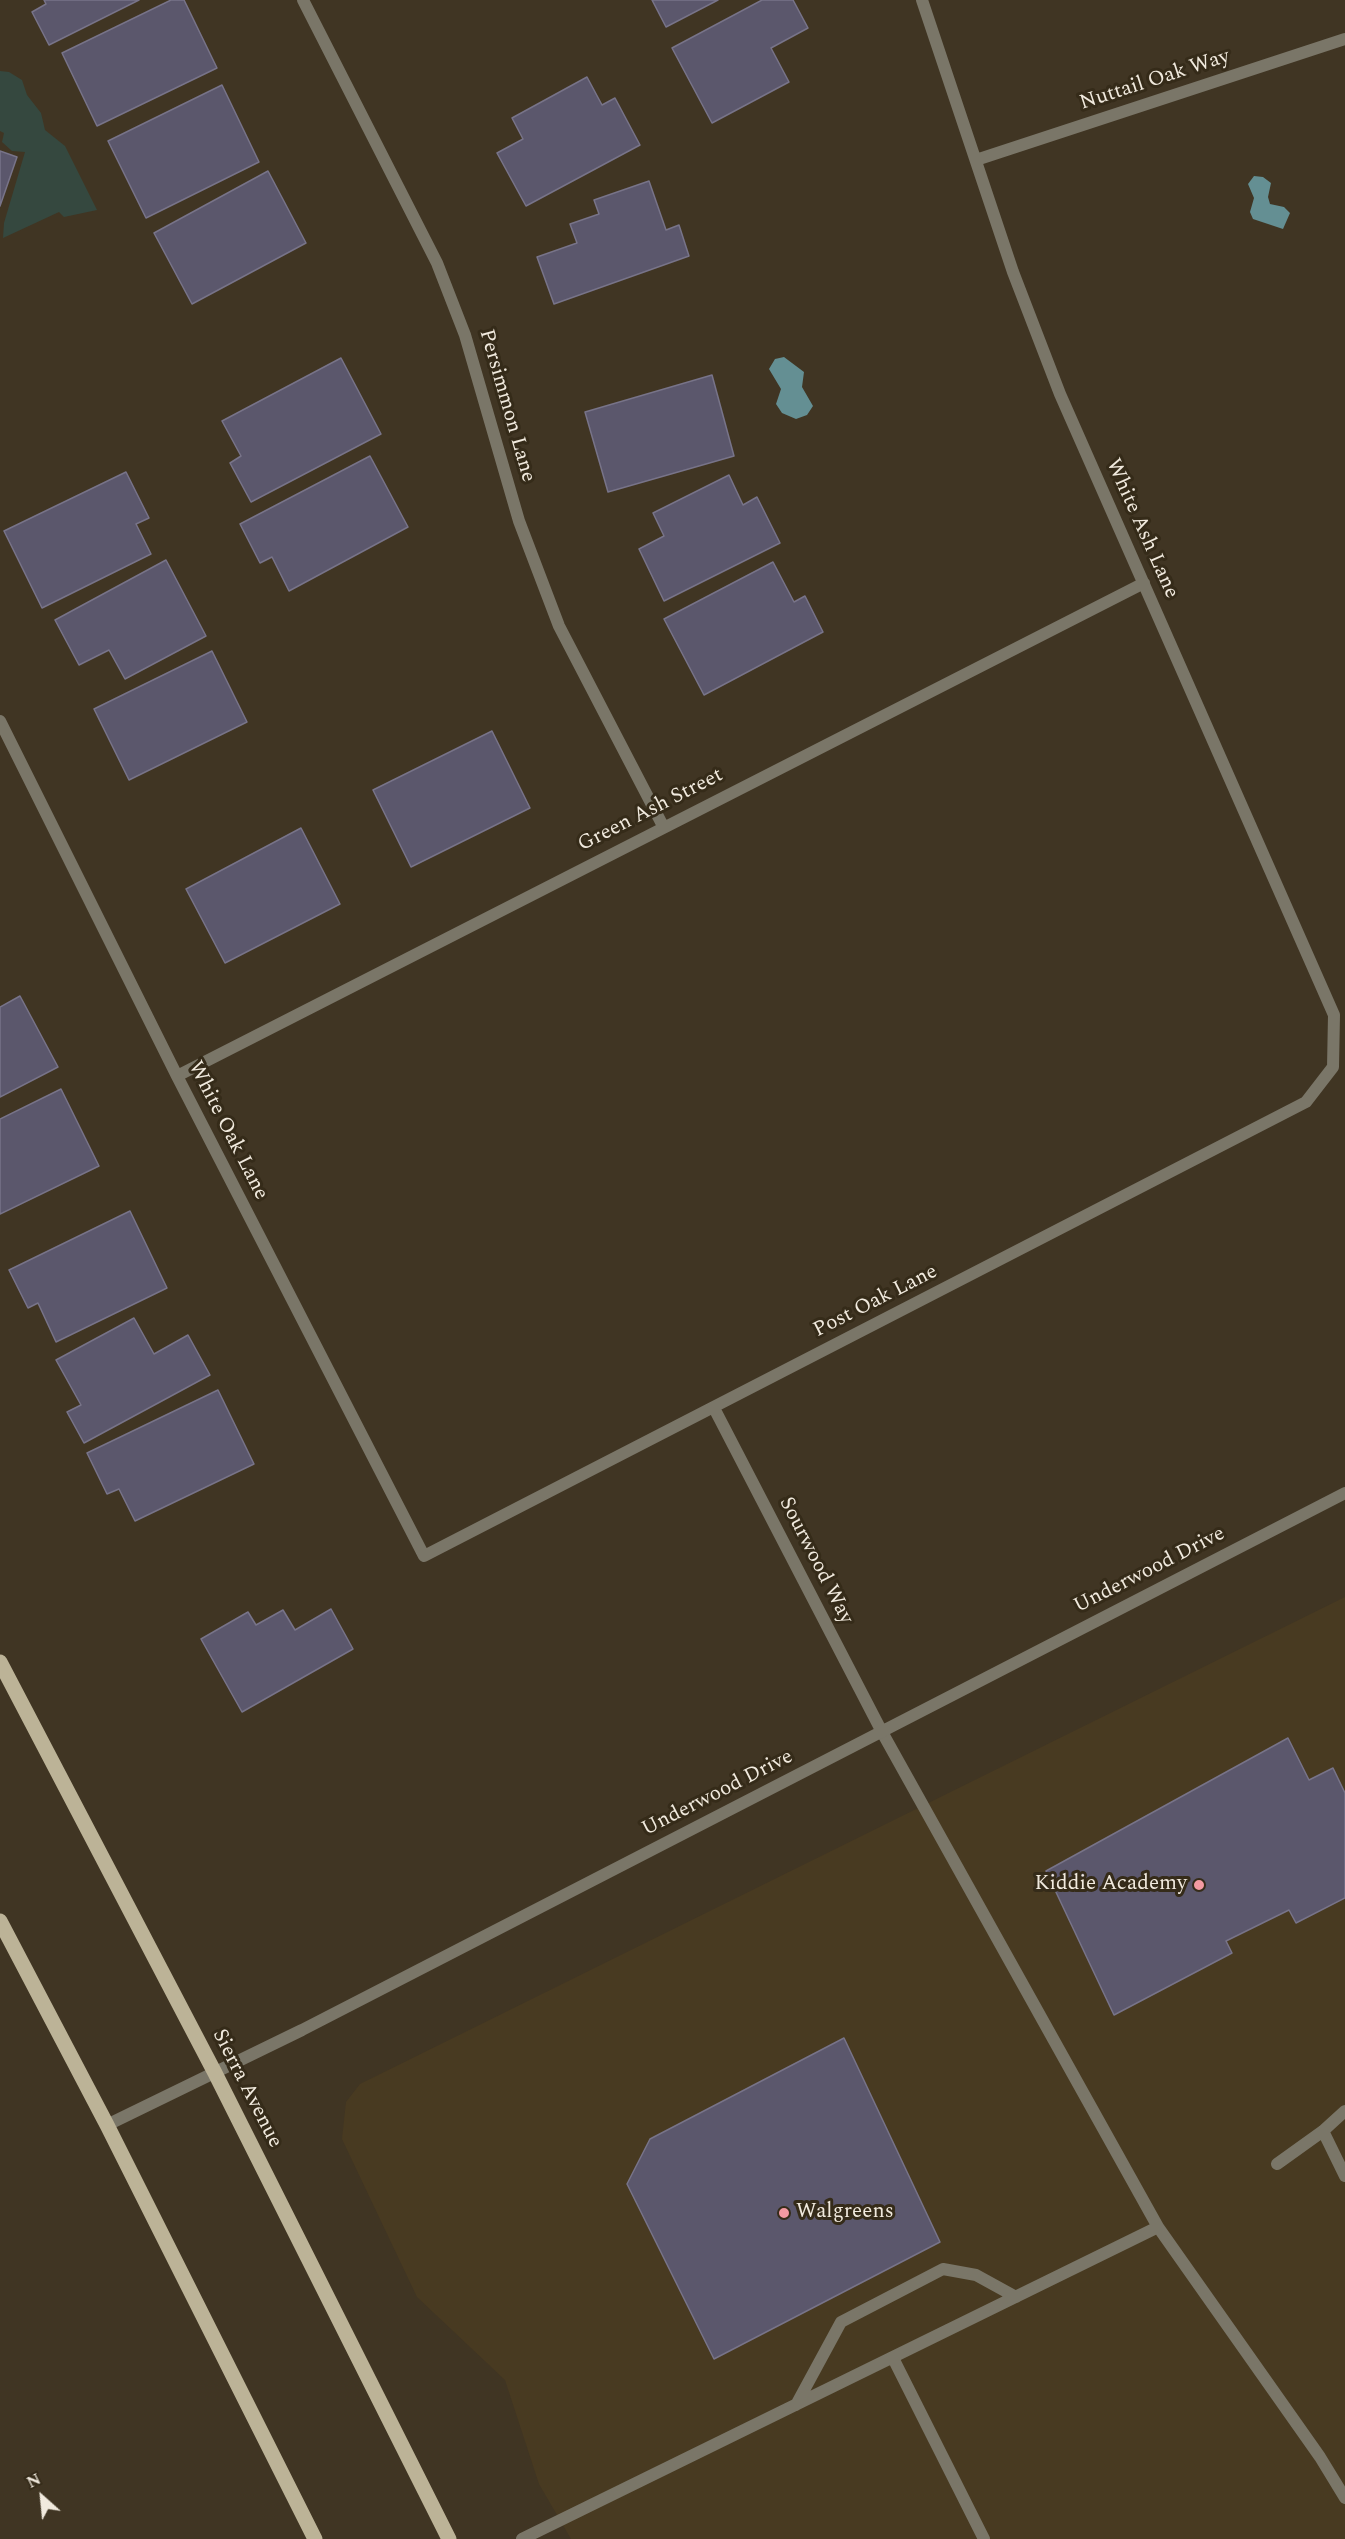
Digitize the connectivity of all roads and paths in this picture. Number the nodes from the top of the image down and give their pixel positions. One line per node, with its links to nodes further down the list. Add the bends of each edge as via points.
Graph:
1 (303, 0): 7 (street, Persimmon Lane, via 437,263 465,336 519,521 559,626)
2 (922, 0): 4 (street, White Ash Lane)
3 (1345, 39): 4 (street, Nuttail Oak Way)
4 (976, 160): 5 (street, White Ash Lane, via 1030,321)
5 (1144, 583): 7 (street, Green Ash Street); 8 (street, White Ash Lane, via 1334,1015)
6 (0, 721): 9 (street, White Oak Lane)
7 (663, 826): 9 (street, Green Ash Street)
8 (1333, 1067): 10 (street, Post Oak Lane, via 1306,1102)
9 (177, 1077): 12 (street, White Oak Lane)
10 (714, 1408): 12 (street, Post Oak Lane); 14 (street, Sourwood Way)
11 (1345, 1493): 14 (street, Underwood Drive)
12 (424, 1556)
13 (0, 1662): 16 (main road, Sierra Avenue)
14 (882, 1732): 16 (street, Underwood Drive); 22 (street, Sourwood Way)
15 (0, 1921): 18 (main road)
16 (215, 2073): 18 (street, Underwood Drive); 28 (main road, Sierra Avenue)
17 (1345, 2111): 19 (street)
18 (107, 2125): 27 (main road)
19 (1323, 2131): 20 (street); 21 (street)
20 (1277, 2164)
21 (1345, 2176)
22 (1158, 2228): 23 (street); 26 (street, Sourwood Way)
23 (1016, 2297): 24 (street); 25 (street, via 976,2275 943,2269 841,2322)
24 (893, 2358): 25 (street); 30 (street)
25 (796, 2405): 29 (street)
26 (1345, 2498)
27 (315, 2539)
28 (449, 2539)
29 (522, 2539)
30 (984, 2539)

